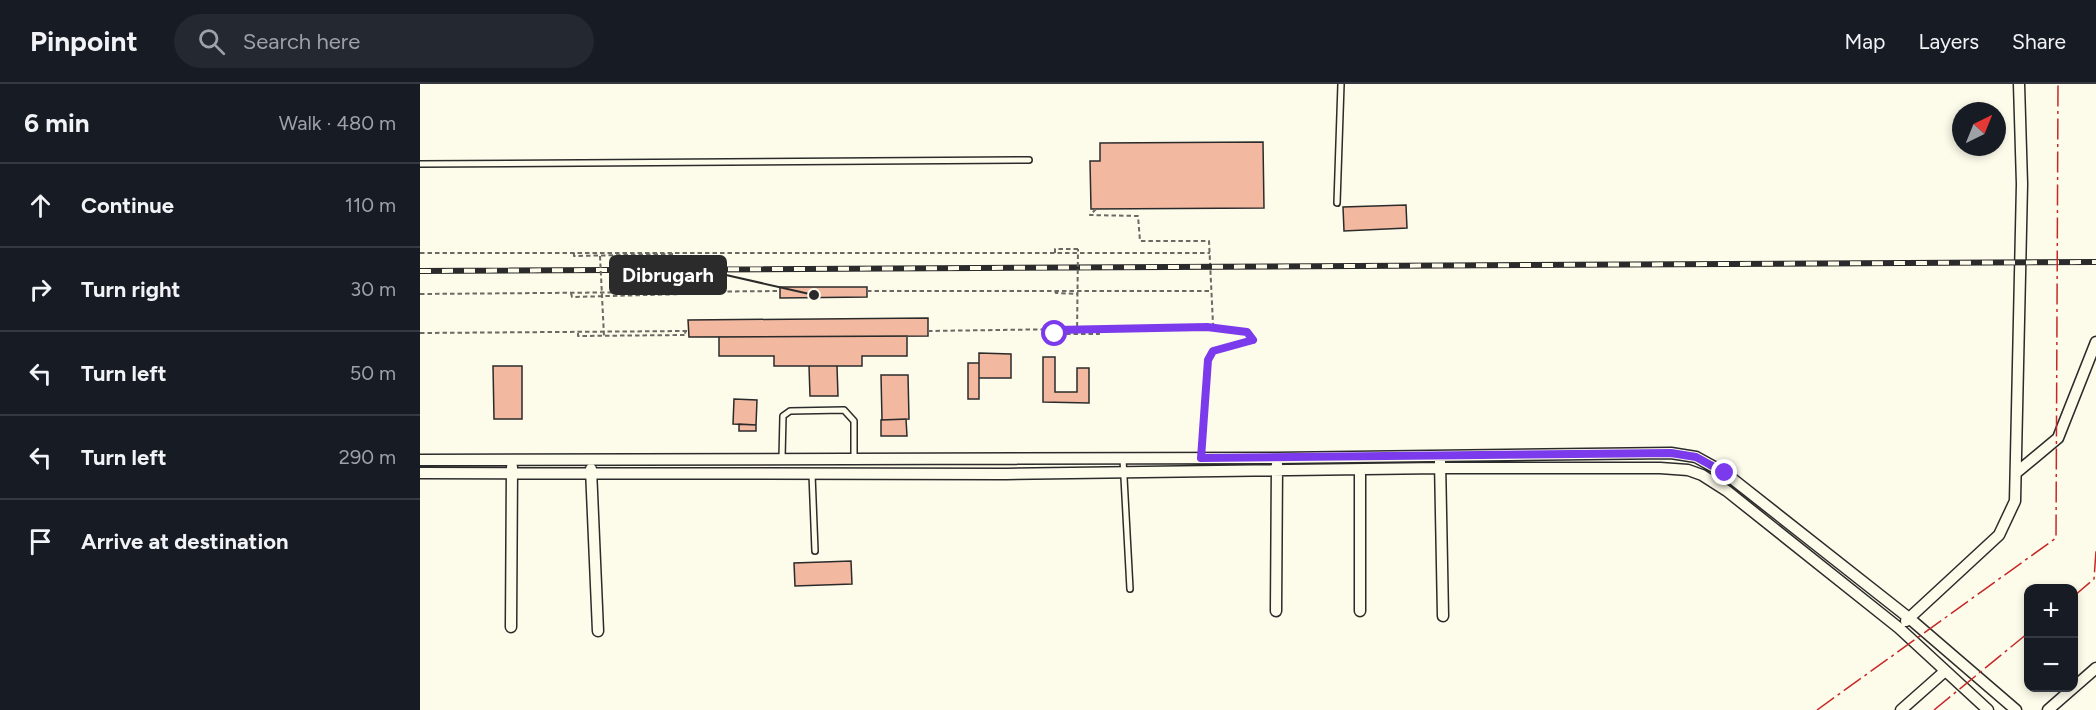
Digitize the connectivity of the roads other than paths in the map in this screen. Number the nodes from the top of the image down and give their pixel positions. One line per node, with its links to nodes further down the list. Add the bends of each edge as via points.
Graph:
1 (1341, 84): 5 (lane)
2 (2019, 84): 21 (street, via 2022,184)
3 (1029, 160): 4 (lane)
4 (420, 164)
5 (1336, 203)
6 (2096, 342): 21 (street, via 2058,438)
7 (1441, 455): 10 (street); 15 (street); 29 (street, via 1671,453 1696,457 1725,473)
8 (782, 458): 9 (street); 9 (lane, via 783,416 790,411 844,410 854,421); 14 (street)
9 (854, 458): 11 (street)
10 (1276, 458): 11 (street); 16 (street)
11 (1123, 459): 20 (lane)
12 (420, 460): 13 (street)
13 (512, 460): 14 (street); 19 (street)
14 (591, 460): 22 (street)
15 (1440, 468): 17 (street); 28 (street); 31 (street, via 1688,470 1702,475 1817,560)
16 (1278, 471): 17 (street); 20 (street); 26 (street)
17 (1360, 471): 27 (street)
18 (420, 473): 19 (street)
19 (512, 473): 22 (street); 30 (street)
20 (1124, 473): 23 (street); 25 (lane)
21 (2016, 473): 29 (street, via 2015,501 1999,535)
22 (591, 474): 23 (street); 32 (street)
23 (812, 474): 24 (lane)
24 (815, 551)
25 (1130, 589)
26 (1276, 610)
27 (1360, 611)
28 (1443, 616)
29 (1909, 618): 31 (street); 37 (street)
30 (512, 627)
31 (1899, 628): 34 (street)
32 (598, 631)
33 (2096, 668): 38 (street)
34 (1944, 672): 35 (street); 36 (street)
35 (1901, 710)
36 (1988, 710)
37 (2016, 710)
38 (2048, 710)

